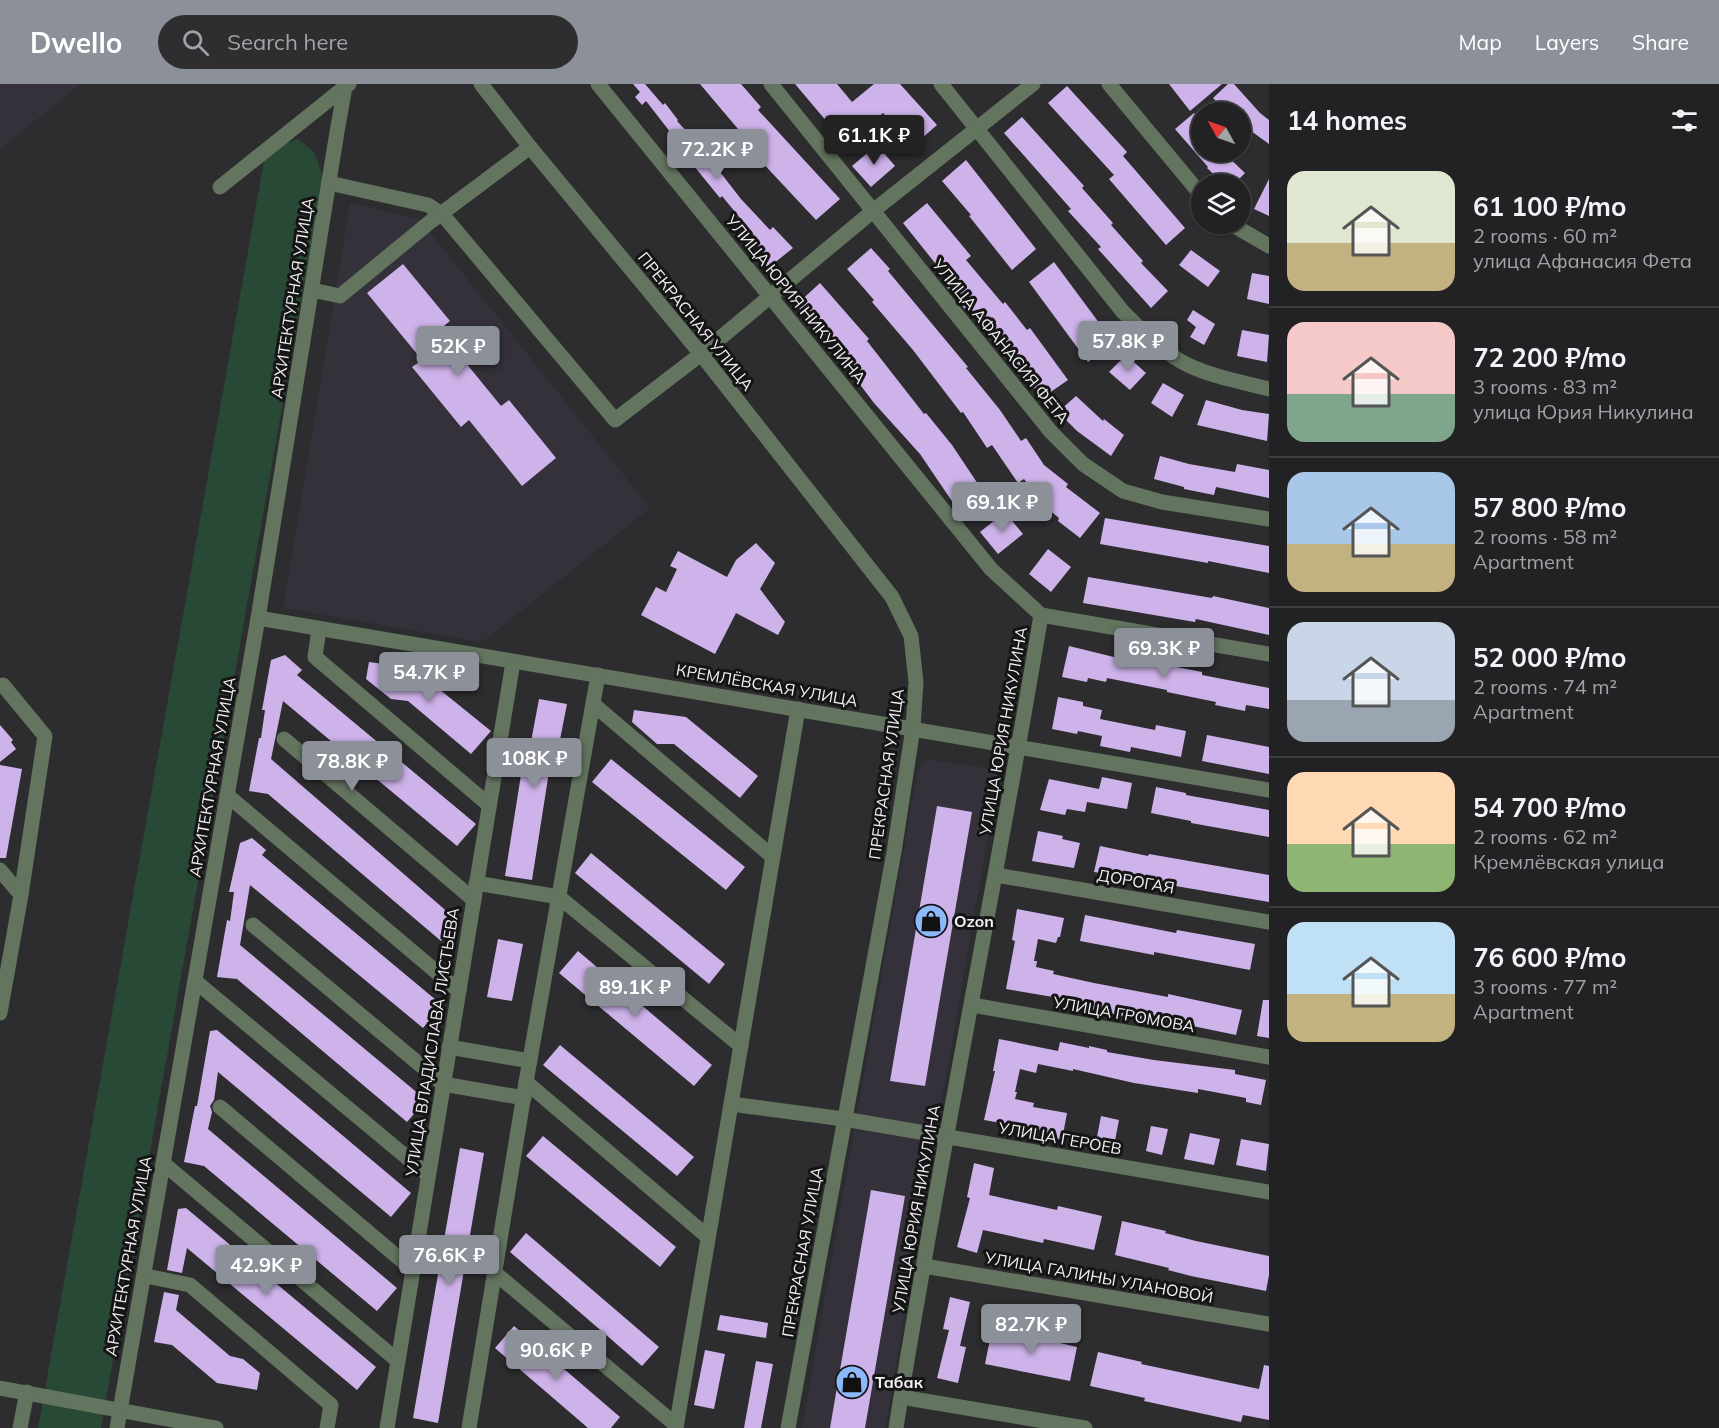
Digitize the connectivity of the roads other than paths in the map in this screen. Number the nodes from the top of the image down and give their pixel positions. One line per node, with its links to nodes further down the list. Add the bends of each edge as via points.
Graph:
1 (481, 84): 9 (street, ПРЕКРАСНАЯ УЛИЦА)
2 (598, 84): 18 (street, УЛИЦА ЮРИЯ НИКУЛИНА)
3 (771, 84): 13 (street, УЛИЦА АФАНАСИЯ ФЕТА)
4 (941, 84): 8 (street)
5 (1033, 84): 8 (street)
6 (1109, 84): 11 (street)
7 (347, 85): 10 (street, АРХИТЕКТУРНАЯ УЛИЦА); 12 (street)
8 (978, 129): 13 (street); 20 (street, via 1123,312 1151,340 1188,364)
9 (530, 147): 14 (street); 19 (street, ПРЕКРАСНАЯ УЛИЦА)
10 (329, 183): 14 (street, via 428,205); 17 (street, АРХИТЕКТУРНАЯ УЛИЦА)
11 (1191, 183)
12 (220, 187)
13 (873, 211): 18 (street); 21 (street, УЛИЦА АФАНАСИЯ ФЕТА, via 1051,432 1083,464 1124,490 1162,502)
14 (442, 214): 17 (street, via 340,296); 19 (street, via 615,420)
15 (1248, 234): 16 (street)
16 (1269, 246)
17 (312, 291): 23 (street, АРХИТЕКТУРНАЯ УЛИЦА)
18 (771, 296): 19 (street); 22 (street, УЛИЦА ЮРИЯ НИКУЛИНА, via 991,569)
19 (701, 354): 31 (street, ПРЕКРАСНАЯ УЛИЦА, via 892,597 911,636 916,682)
20 (1269, 389)
21 (1269, 519)
22 (1041, 615): 25 (street); 33 (street, УЛИЦА ЮРИЯ НИКУЛИНА)
23 (258, 618): 24 (street, КРЕМЛЁВСКАЯ УЛИЦА); 35 (street, АРХИТЕКТУРНАЯ УЛИЦА)
24 (319, 629): 26 (street, КРЕМЛЁВСКАЯ УЛИЦА); 36 (street, via 315,657)
25 (1269, 654)
26 (513, 662): 27 (street, КРЕМЛЁВСКАЯ УЛИЦА); 36 (street, УЛИЦА ВЛАДИСЛАВА ЛИСТЬЕВА)
27 (598, 675): 29 (street); 30 (street, КРЕМЛЁВСКАЯ УЛИЦА)
28 (3, 685): 41 (street, via 45,736)
29 (593, 704): 37 (street); 42 (street)
30 (798, 709): 31 (street, КРЕМЛЁВСКАЯ УЛИЦА); 37 (street)
31 (913, 728): 33 (street, КРЕМЛЁВСКАЯ УЛИЦА); 59 (street, ПРЕКРАСНАЯ УЛИЦА)
32 (284, 739): 43 (street)
33 (1020, 746): 34 (street, КРЕМЛЁВСКАЯ УЛИЦА); 39 (street, УЛИЦА ЮРИЯ НИКУЛИНА)
34 (1269, 790)
35 (227, 795): 46 (street, АРХИТЕКТУРНАЯ УЛИЦА); 47 (street)
36 (489, 805): 40 (street, УЛИЦА ВЛАДИСЛАВА ЛИСТЬЕВА)
37 (773, 857): 50 (street)
38 (0, 870): 41 (street)
39 (996, 875): 44 (street, ДОРОГАЯ); 48 (street, УЛИЦА ЮРИЯ НИКУЛИНА)
40 (476, 883): 42 (street); 43 (street, УЛИЦА ВЛАДИСЛАВА ЛИСТЬЕВА)
41 (21, 895): 49 (street)
42 (560, 897): 50 (street); 53 (street)
43 (474, 900): 47 (street, УЛИЦА ВЛАДИСЛАВА ЛИСТЬЕВА)
44 (1269, 922)
45 (253, 925): 55 (street)
46 (195, 981): 61 (street, АРХИТЕКТУРНАЯ УЛИЦА); 62 (street)
47 (459, 991): 51 (street, УЛИЦА ВЛАДИСЛАВА ЛИСТЬЕВА)
48 (972, 1005): 52 (street, УЛИЦА ГРОМОВА); 60 (street, УЛИЦА ЮРИЯ НИКУЛИНА)
49 (0, 1013)
50 (741, 1046): 57 (street)
51 (449, 1047): 53 (street); 55 (street, УЛИЦА ВЛАДИСЛАВА ЛИСТЬЕВА)
52 (1269, 1057)
53 (530, 1061): 54 (street)
54 (526, 1082): 56 (street); 64 (street)
55 (443, 1084): 56 (street); 62 (street, УЛИЦА ВЛАДИСЛАВА ЛИСТЬЕВА)
56 (524, 1098): 67 (street)
57 (731, 1104): 59 (street, УЛИЦА ГЕРОЕВ); 64 (street)
58 (220, 1107): 66 (street)
59 (844, 1119): 60 (street, УЛИЦА ГЕРОЕВ); 82 (street, ПРЕКРАСНАЯ УЛИЦА)
60 (946, 1136): 63 (street, УЛИЦА ГЕРОЕВ); 65 (street, УЛИЦА ЮРИЯ НИКУЛИНА)
61 (163, 1164): 70 (street); 74 (street, АРХИТЕКТУРНАЯ УЛИЦА)
62 (428, 1175): 66 (street, УЛИЦА ВЛАДИСЛАВА ЛИСТЬЕВА)
63 (1269, 1192)
64 (708, 1237): 75 (street)
65 (924, 1266): 69 (street, УЛИЦА ГАЛИНЫ УЛАНОВОЙ); 73 (street, УЛИЦА ЮРИЯ НИКУЛИНА)
66 (413, 1270): 70 (street, УЛИЦА ВЛАДИСЛАВА ЛИСТЬЕВА)
67 (495, 1273): 75 (street); 81 (street)
68 (146, 1276): 79 (street, via 190,1285 331,1405)
69 (1269, 1324)
70 (398, 1361): 80 (street, УЛИЦА ВЛАДИСЛАВА ЛИСТЬЕВА)
71 (0, 1388): 72 (street)
72 (27, 1392): 74 (street); 76 (street)
73 (901, 1397): 83 (street, УЛИЦА ЮРИЯ НИКУЛИНА); 84 (street)
74 (120, 1412): 77 (street, АРХИТЕКТУРНАЯ УЛИЦА); 78 (street)
75 (676, 1426)
76 (20, 1428)
77 (117, 1428)
78 (216, 1428)
79 (327, 1428)
80 (387, 1428)
81 (469, 1428)
82 (788, 1428)
83 (896, 1428)
84 (1085, 1428)

